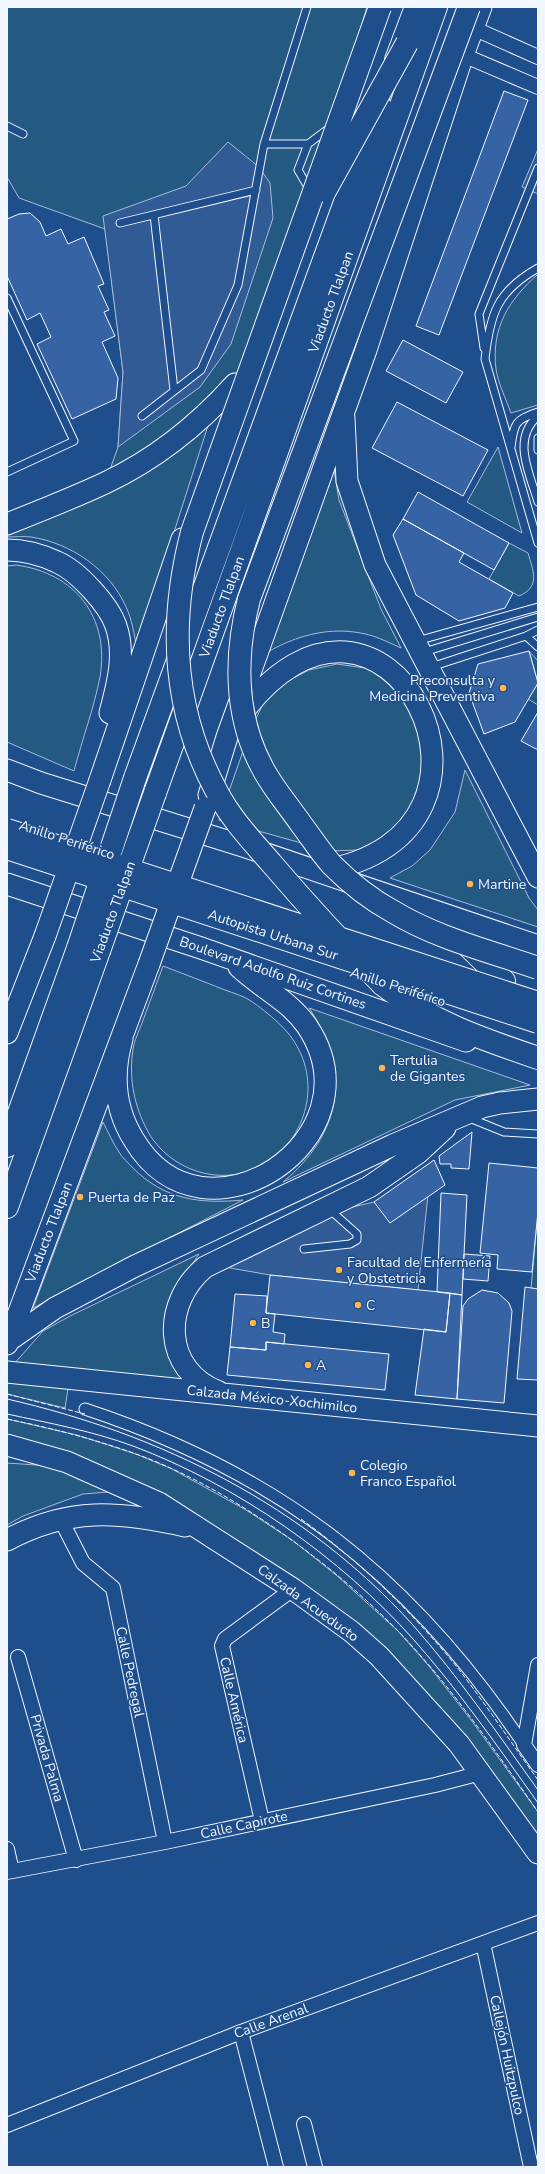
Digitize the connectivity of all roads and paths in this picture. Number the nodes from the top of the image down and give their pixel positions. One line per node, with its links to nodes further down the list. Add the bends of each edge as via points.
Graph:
1 (307, 7): 18 (lane)
2 (371, 7): 16 (main road)
3 (380, 7): 26 (highway, bridge)
4 (416, 7): 81 (highway, Viaducto Tlalpan, bridge, via 135,778 78,948)
5 (421, 7): 11 (highway)
6 (436, 7): 82 (highway, Viaducto Tlalpan, bridge)
7 (441, 7): 11 (highway)
8 (469, 7): 30 (highway, bridge)
9 (481, 7): 10 (main road)
10 (474, 28): 12 (main road); 13 (street)
11 (416, 48): 26 (highway, bridge); 30 (highway, bridge, via 376,189)
12 (463, 55): 14 (street); 33 (main road, via 366,350)
13 (538, 57)
14 (538, 87)
15 (7, 126): 17 (lane)
16 (328, 128): 19 (lane); 22 (main road)
17 (22, 134)
18 (264, 144): 19 (lane); 23 (lane)
19 (308, 144): 22 (lane, via 298,170)
20 (538, 168): 21 (lane)
21 (536, 179): 29 (lane, via 479,314)
22 (308, 187): 31 (main road, via 259,325)
23 (256, 190): 24 (lane); 32 (lane, via 238,285 201,370)
24 (154, 214): 25 (lane); 32 (lane)
25 (120, 223)
26 (300, 236): 76 (highway, bridge, via 227,430 184,562 178,659 180,684 193,737 217,793 240,828 324,925 382,984 410,1005 445,1024)
27 (538, 268): 29 (lane, via 523,277 498,303 489,327)
28 (7, 298): 40 (lane, via 74,441)
29 (485, 359): 39 (lane)
30 (330, 377): 66 (highway, bridge, via 249,599 244,621 240,644 240,690 252,746 269,780 331,864 370,897 433,932)
31 (235, 384): 42 (main road, via 206,414 160,451 106,483); 53 (main road)
32 (174, 390): 35 (lane)
33 (344, 407): 50 (main road, via 347,481 375,565); 51 (main road)
34 (538, 412): 39 (lane, via 523,417 513,428)
35 (142, 416)
36 (538, 416): 41 (lane, via 532,421 524,436 523,452)
37 (538, 438): 38 (lane)
38 (538, 450)
39 (511, 452): 43 (lane)
40 (7, 472)
41 (538, 502)
42 (7, 524)
43 (538, 543)
44 (7, 550): 53 (main road, via 35,554 59,563 107,606 116,627 120,648 119,678 105,730)
45 (538, 607): 50 (lane)
46 (538, 617): 50 (lane)
47 (538, 630): 48 (lane)
48 (526, 636): 49 (lane); 50 (lane)
49 (538, 647)
50 (422, 654): 58 (main road)
51 (227, 737): 59 (main road, via 248,705 275,678 307,659 331,652 356,652 382,660 406,676 426,698 439,723 445,748 442,787 432,811 415,833 392,850 359,863); 75 (main road, Viaducto Tlalpan, bridge, via 205,808)
52 (7, 770): 59 (main road)
53 (103, 773): 67 (main road, bridge)
54 (7, 821): 68 (highway, Anillo Periférico)
55 (7, 830): 70 (highway, Autopista Urbana Sur, bridge)
56 (7, 848): 72 (highway, Autopista Urbana Sur, bridge)
57 (7, 859): 73 (highway, Anillo Periférico)
58 (536, 871)
59 (316, 872): 63 (main road)
60 (7, 884): 62 (main road, Boulevard Adolfo Ruiz Cortines)
61 (7, 897): 62 (main road)
62 (50, 897): 65 (main road, Boulevard Adolfo Ruiz Cortines)
63 (434, 912): 64 (main road); 68 (highway)
64 (538, 946)
65 (230, 958): 75 (main road, via 299,1016 313,1037 323,1062 326,1089 319,1118 304,1142 272,1171 244,1184 214,1189 185,1185 152,1165 129,1132 118,1104 115,1071); 77 (main road, Boulevard Adolfo Ruiz Cortines)
66 (538, 968)
67 (27, 981): 71 (main road); 74 (main road)
68 (504, 982): 69 (highway, Anillo Periférico)
69 (538, 992)
70 (538, 1003)
71 (7, 1012)
72 (538, 1022)
73 (538, 1032)
74 (7, 1033)
75 (122, 1038): 85 (main road, Viaducto Tlalpan)
76 (538, 1058)
77 (538, 1066)
78 (538, 1099): 79 (main road, via 500,1103)
79 (458, 1117): 80 (lane, via 504,1132); 83 (main road, via 394,1171); 85 (main road, via 133,1267 55,1308)
80 (538, 1134)
81 (7, 1146)
82 (7, 1207)
83 (327, 1208): 84 (lane, via 356,1234 357,1240 350,1244); 87 (main road, via 205,1267 195,1275 181,1295 175,1312 174,1332 180,1355 198,1380)
84 (304, 1248)
85 (8, 1342)
86 (7, 1372): 87 (main road, Calzada México-Xochimilco)
87 (225, 1394): 89 (main road, Calzada México-Xochimilco)
88 (85, 1409): 97 (street, via 176,1442 207,1457 268,1490 339,1540 380,1573 450,1645 479,1680)
89 (538, 1426)
90 (7, 1445): 92 (main road, Calzada Acueducto, via 67,1462 132,1490 159,1503)
91 (61, 1520): 92 (main road, via 92,1514 124,1514); 93 (main road); 101 (street, Calle Pedregal, via 83,1563 113,1588)
92 (198, 1528): 94 (main road, Calzada Acueducto)
93 (7, 1540)
94 (293, 1589): 99 (main road, Calzada Acueducto, via 352,1632 379,1656 459,1744); 100 (street, Calle América, via 225,1639 222,1646)
95 (18, 1657): 104 (street, Privada Palma)
96 (538, 1668): 97 (street)
97 (524, 1745): 98 (street)
98 (538, 1765)
99 (481, 1773): 100 (street, Calle Capirote); 103 (main road, Calzada Acueducto)
100 (262, 1821): 101 (street, Calle Capirote)
101 (165, 1842): 104 (street, Calle Capirote)
102 (7, 1849): 105 (street)
103 (538, 1853)
104 (76, 1860): 105 (street, Calle Capirote)
105 (10, 1872)
106 (538, 1923): 107 (street, Calle Arenal)
107 (483, 1943): 108 (street, Calle Arenal); 113 (street, Callejón Huitzpulco)
108 (241, 2032): 110 (street, Calle Arenal); 111 (street)
109 (304, 2124): 112 (street)
110 (7, 2125)
111 (276, 2167)
112 (315, 2167)
113 (531, 2167)

